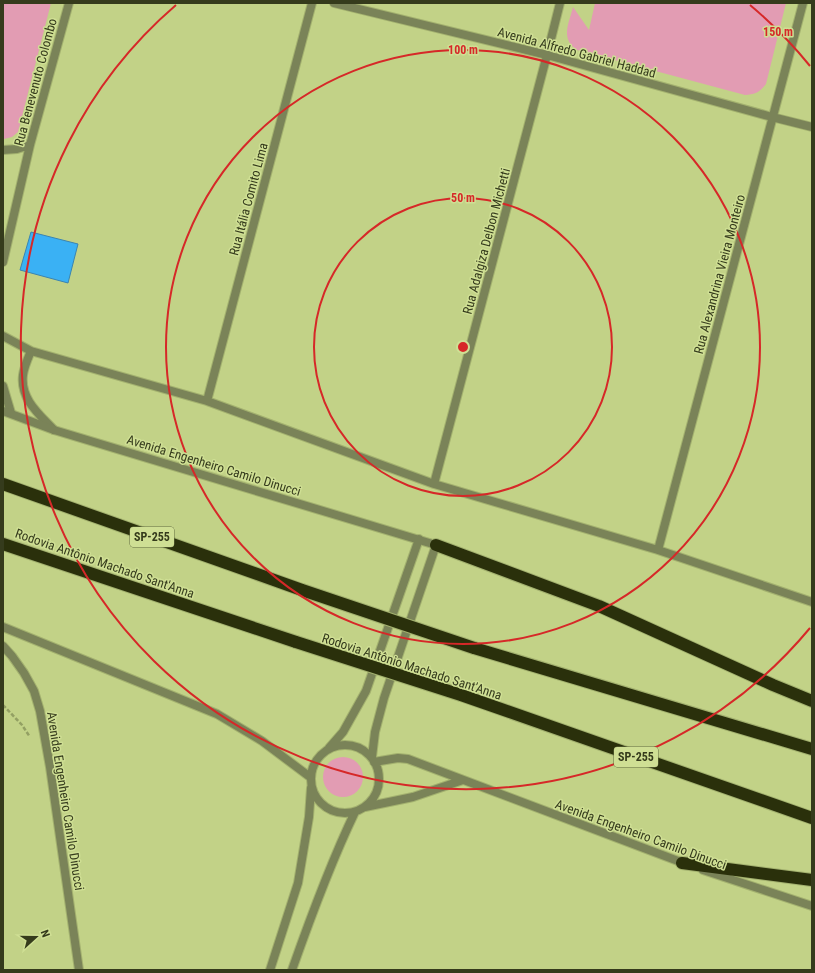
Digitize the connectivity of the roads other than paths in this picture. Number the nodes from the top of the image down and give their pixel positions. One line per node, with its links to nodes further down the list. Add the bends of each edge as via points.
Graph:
1 (69, 3): 9 (street, Rua Benevenuto Colombo)
2 (312, 3): 15 (street, Rua Itália Comito Lima)
3 (334, 3): 6 (street, Avenida Alfredo Gabriel Haddad)
4 (560, 3): 6 (street, Rua Adalgiza Delbon Michetti)
5 (803, 3): 7 (street, Rua Alexandrina Vieira Monteiro)
6 (547, 55): 7 (street, Avenida Alfredo Gabriel Haddad); 19 (street, Rua Adalgiza Delbon Michetti)
7 (772, 117): 8 (street, Avenida Alfredo Gabriel Haddad); 23 (street, Rua Alexandrina Vieira Monteiro)
8 (812, 126)
9 (30, 145): 10 (street); 11 (street, Rua Benevenuto Colombo)
10 (3, 150)
11 (3, 262)
12 (3, 336): 13 (street)
13 (31, 351): 15 (street); 17 (street, via 23,373 22,385 32,406)
14 (3, 386): 16 (street)
15 (207, 401): 19 (street)
16 (7, 412): 17 (street, Avenida Engenheiro Camilo Dinucci)
17 (54, 430): 20 (street, Avenida Engenheiro Camilo Dinucci)
18 (3, 484): 29 (highway, SP-255, bridge, via 474,648)
19 (434, 484): 23 (street)
20 (419, 539): 22 (street, Avenida Engenheiro Camilo Dinucci); 28 (street, via 366,691 343,732)
21 (3, 544): 36 (highway, Rodovia Antônio Machado Sant'Anna / SP-255, bridge, via 460,695)
22 (436, 545): 27 (highway, via 599,606); 30 (street, via 384,698 375,732)
23 (658, 550): 24 (street)
24 (812, 602)
25 (3, 627): 31 (street, via 217,714 262,741)
26 (3, 646): 40 (street, Avenida Engenheiro Camilo Dinucci, via 24,673 34,691 40,711)
27 (812, 701)
28 (329, 748): 30 (street, via 352,745); 31 (street, via 313,765)
29 (812, 749)
30 (373, 759): 32 (street, Avenida Engenheiro Camilo Dinucci, via 408,759); 34 (street, via 379,774 379,786 374,798)
31 (310, 777): 33 (street)
32 (463, 780): 34 (street, via 413,797); 37 (street, Avenida Engenheiro Camilo Dinucci)
33 (311, 788): 35 (street, via 323,806 333,812); 41 (street, via 309,818 298,883)
34 (365, 807): 35 (street)
35 (355, 812): 42 (street, via 313,909)
36 (812, 818)
37 (682, 863): 38 (highway); 39 (street, Avenida Engenheiro Camilo Dinucci)
38 (812, 880)
39 (812, 906)
40 (79, 970)
41 (270, 970)
42 (292, 970)

